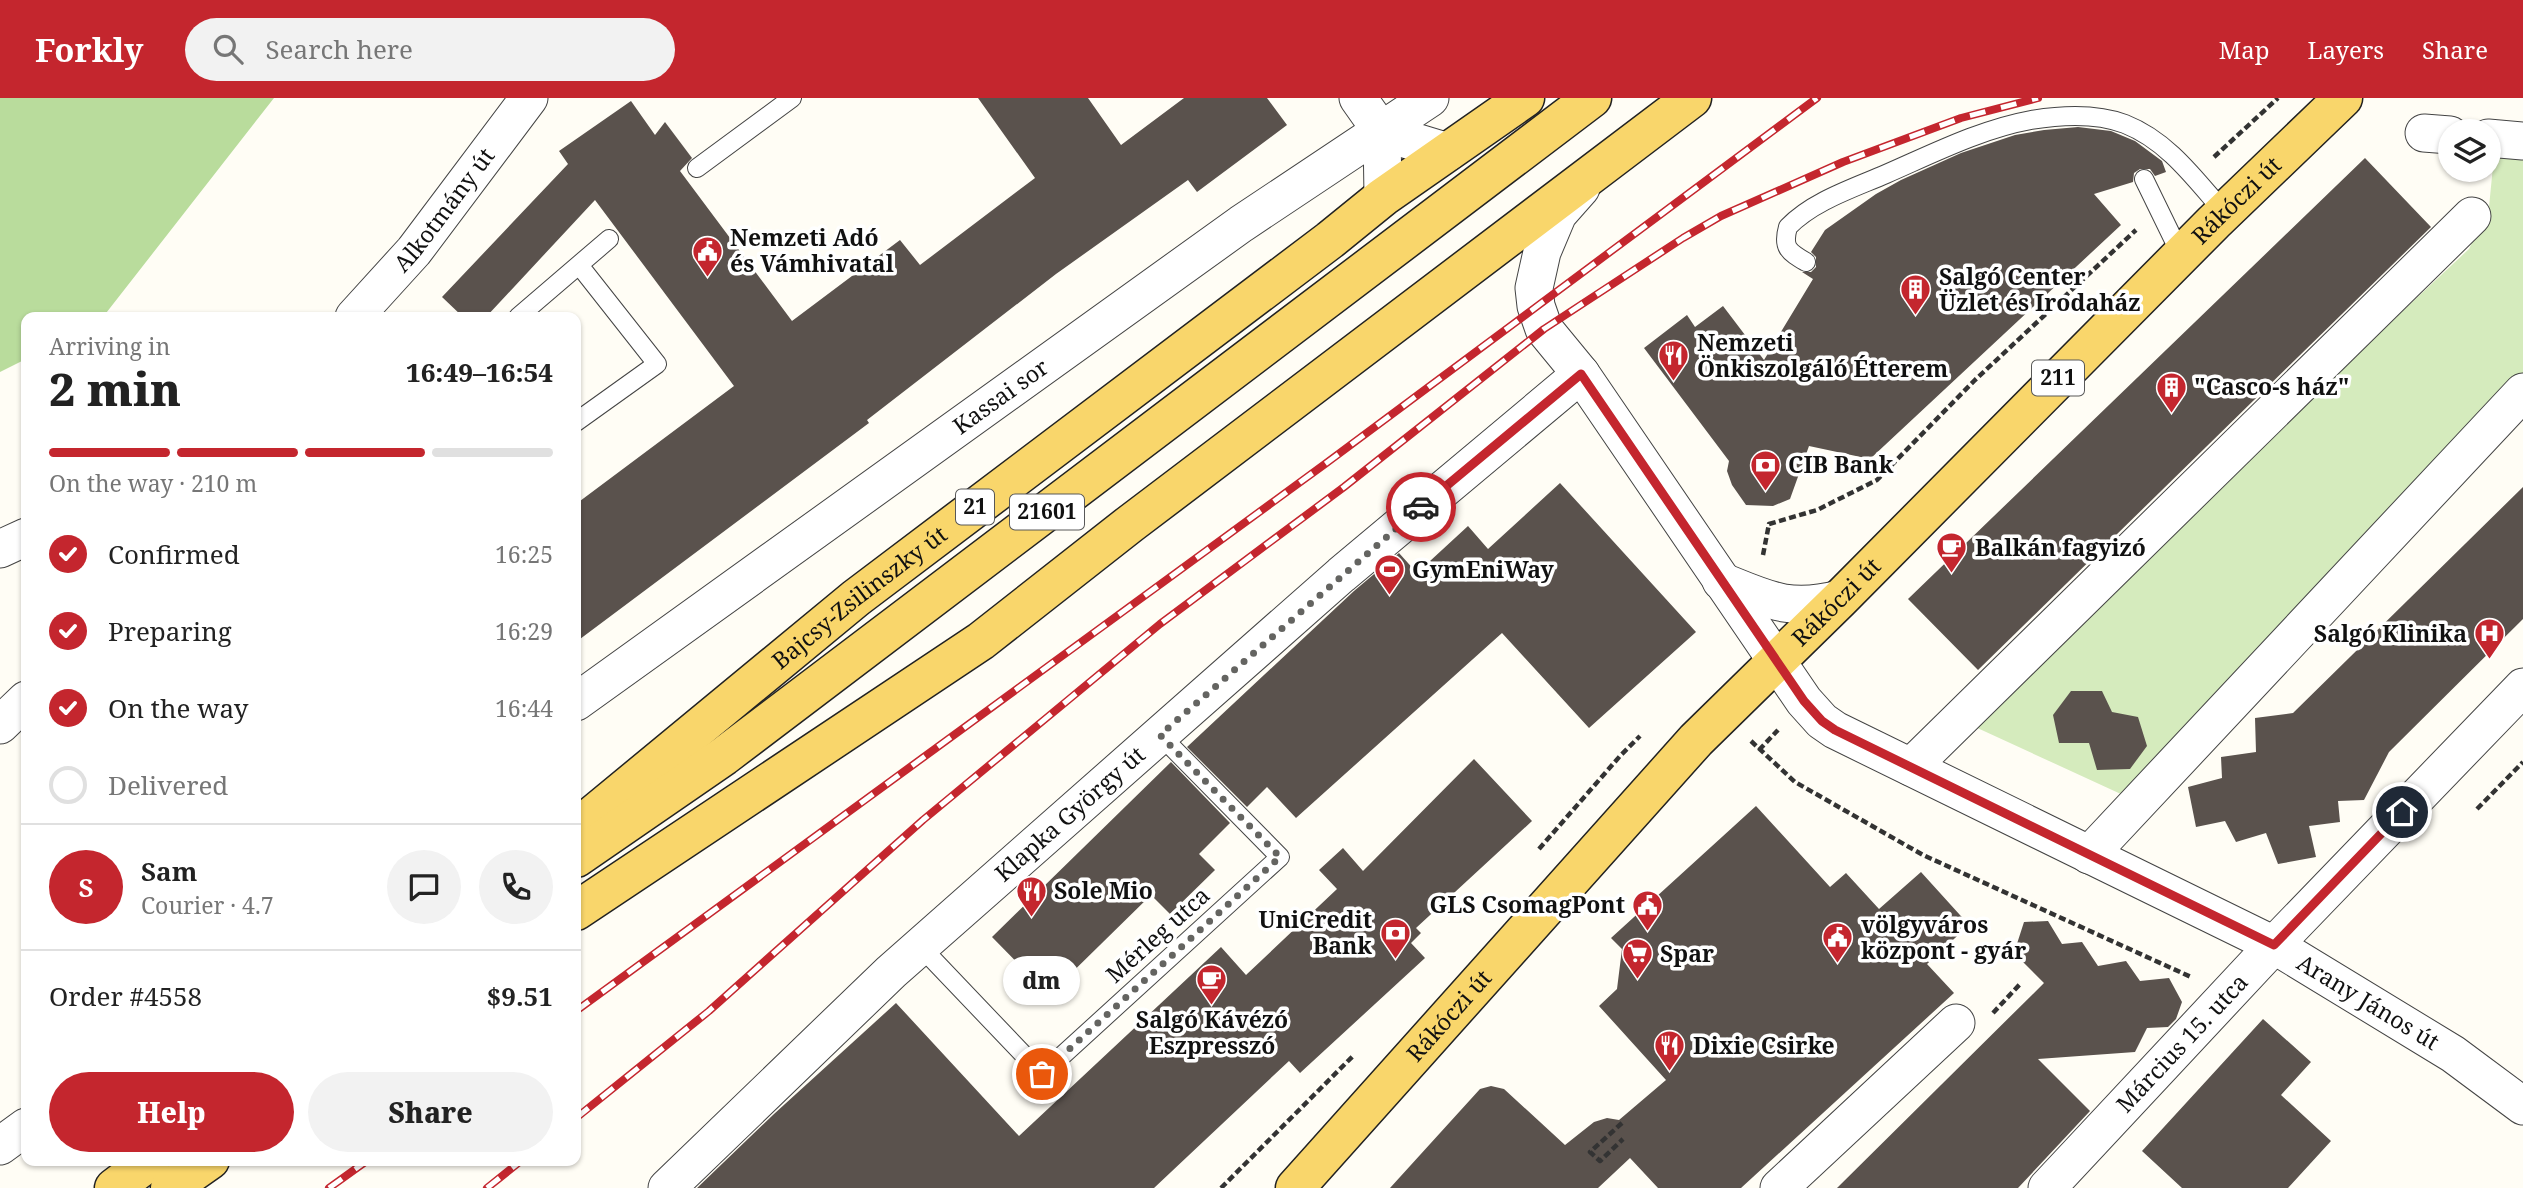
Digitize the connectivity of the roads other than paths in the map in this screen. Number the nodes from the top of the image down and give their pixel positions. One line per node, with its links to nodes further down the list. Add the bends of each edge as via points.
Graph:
1 (528, 98): 23 (street, Alkotmány út, via 414,251)
2 (792, 98): 13 (lane)
3 (1358, 98): 9 (street)
4 (1430, 98): 9 (street, Kassai sor)
5 (1525, 98): 12 (main road, 21)
6 (1592, 98): 41 (main road, 21601)
7 (1692, 98): 14 (main road)
8 (2343, 98): 17 (main road, Rákóczi út / 211)
9 (1382, 132): 12 (street); 16 (street); 36 (street, Kassai sor, via 1241,224)
10 (2501, 139): 11 (street)
11 (2523, 141)
12 (1448, 152): 16 (main road, 21)
13 (697, 168)
14 (1594, 173): 25 (street, Arany János út, via 1558,214 1534,288 1544,329); 46 (main road, via 981,641)
15 (2144, 179): 20 (lane)
16 (1383, 197): 42 (main road, Bajcsy-Zsilinszky út / 21, via 856,598)
17 (2224, 212): 20 (main road, Rákóczi út / 211); 21 (lane, via 2159,143 2124,124 2097,117 2031,120 1922,159 1802,215 1788,227 1786,244 1789,252)
18 (2472, 216): 40 (street)
19 (609, 239): 22 (lane)
20 (2181, 255): 33 (main road, Rákóczi út / 211)
21 (1805, 262)
22 (579, 265): 24 (lane); 27 (lane, via 657,364)
23 (359, 312)
24 (524, 312)
25 (1581, 374): 32 (street, Arany János út); 39 (street, Klapka György út, via 1341,575)
26 (2523, 392): 44 (street)
27 (581, 418)
28 (21, 539): 29 (street)
29 (0, 549)
30 (21, 567): 31 (street)
31 (0, 576)
32 (1721, 581): 33 (street, via 1799,606); 34 (street, Arany János út)
33 (1840, 599): 34 (main road, Rákóczi út / 211)
34 (1776, 661): 40 (street, Arany János út, via 1822,721); 58 (main road, Rákóczi út / 211, via 1687,750)
35 (2523, 687): 47 (street, Március 15. utca)
36 (581, 698)
37 (21, 705): 38 (street)
38 (0, 725)
39 (1160, 735): 48 (street, Klapka György út); 48 (lane, Mérleg utca, via 1280,857 1042,1074)
40 (1911, 767): 44 (street, Arany János út)
41 (673, 792): 43 (main road, 21601); 45 (main road, 21601)
42 (581, 826)
43 (581, 855)
44 (2089, 855): 47 (street, Arany János út)
45 (581, 880)
46 (581, 908)
47 (2274, 945): 50 (street, Arany János út, via 2453,1054); 60 (street, Március 15. utca)
48 (920, 946): 57 (street, Klapka György út)
49 (1956, 1023): 59 (street)
50 (2523, 1106)
51 (21, 1131): 52 (street)
52 (0, 1146)
53 (143, 1166): 55 (main road)
54 (201, 1166): 56 (main road)
55 (114, 1188)
56 (170, 1188)
57 (667, 1188)
58 (1294, 1188)
59 (1779, 1188)
60 (2047, 1188)

